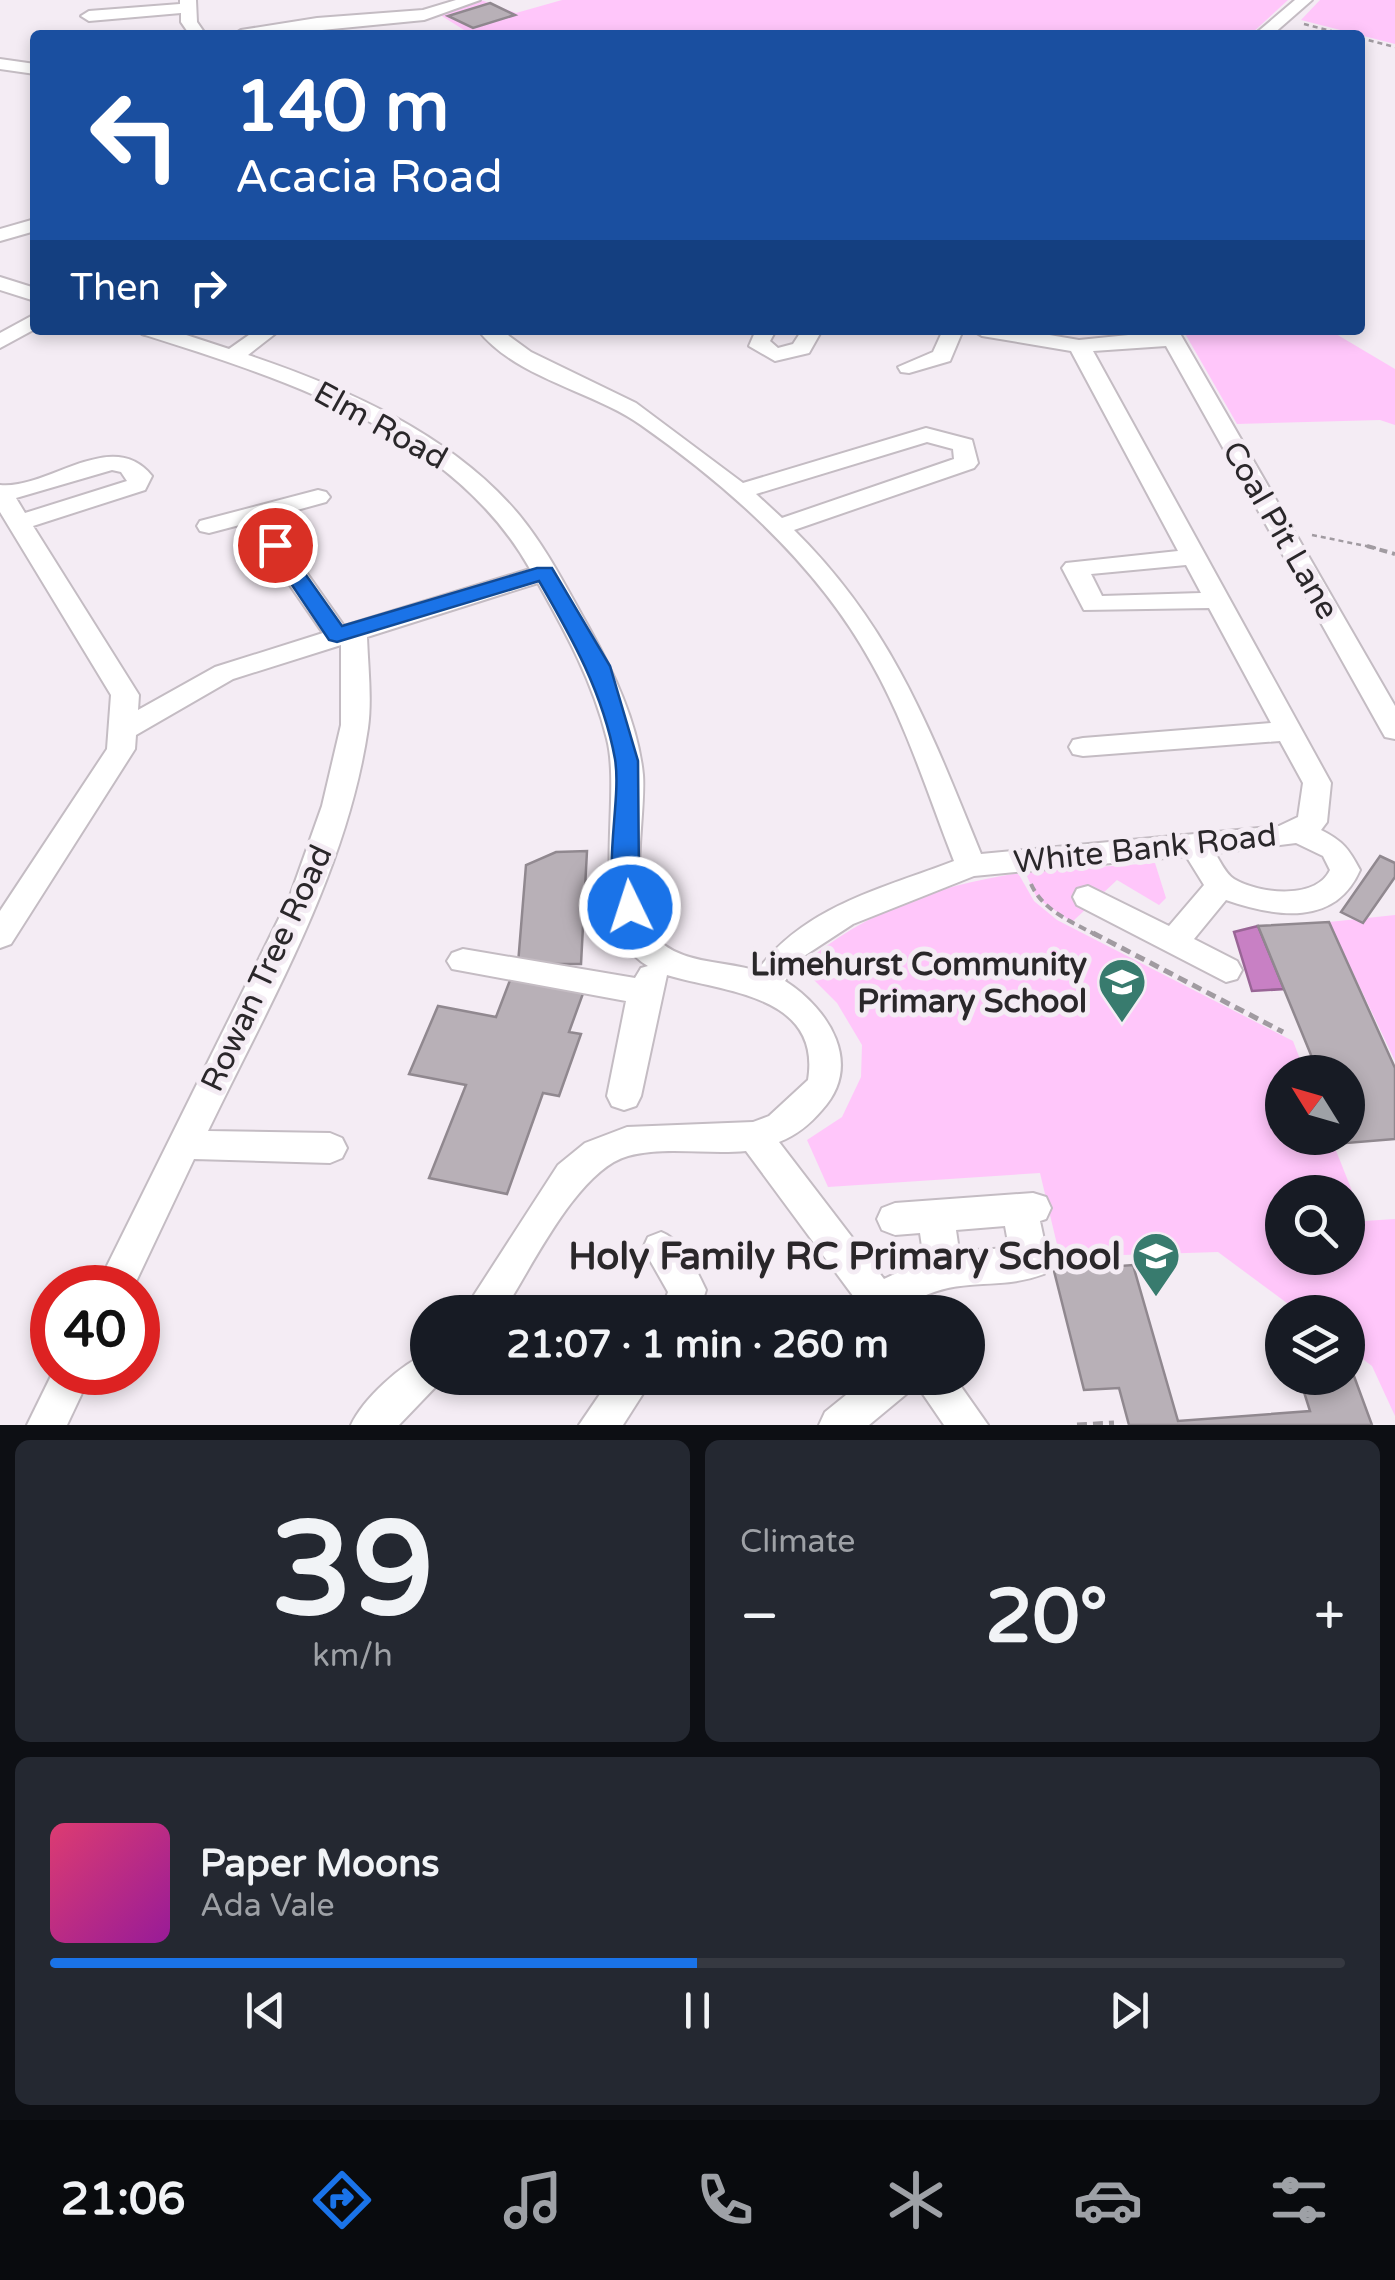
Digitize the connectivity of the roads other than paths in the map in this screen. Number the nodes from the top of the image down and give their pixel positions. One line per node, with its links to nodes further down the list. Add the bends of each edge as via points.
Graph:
1 (472, 0): 6 (street, via 424,15 313,17)
2 (1304, 0): 7 (street)
3 (188, 4): 4 (street); 5 (street)
4 (89, 16)
5 (195, 30)
6 (261, 30)
7 (1268, 30)
8 (0, 64): 9 (street)
9 (30, 68)
10 (30, 226): 11 (street)
11 (0, 235)
12 (0, 283): 13 (street)
13 (30, 294)
14 (30, 323): 25 (street)
15 (165, 335): 26 (street, Elm Road)
16 (208, 335): 26 (street)
17 (263, 335): 28 (street)
18 (496, 335): 30 (street, via 644,416)
19 (763, 335): 20 (street, via 760,346 775,354 801,348)
20 (809, 335)
21 (951, 335): 29 (street, via 942,356)
22 (1013, 335): 27 (street)
23 (1163, 335): 27 (street)
24 (1172, 335): 41 (street, Coal Pit Lane)
25 (0, 342)
26 (194, 344): 28 (street, Elm Road)
27 (1080, 346): 37 (street, White Bank Road)
28 (233, 356): 38 (street, Elm Road, via 366,409 452,462 509,518)
29 (909, 367)
30 (742, 491): 36 (street); 36 (street, via 926,434 964,445 966,464)
31 (1, 494): 34 (street); 34 (street, via 111,462 140,476 136,485)
32 (318, 497): 33 (street)
33 (254, 515): 35 (street); 40 (street)
34 (19, 523): 42 (street, via 125,696)
35 (208, 526)
36 (776, 528): 47 (street, via 852,612 904,700)
37 (1196, 557): 39 (street, White Bank Road); 39 (street, via 1075,568 1092,604)
38 (544, 573): 40 (street); 53 (street, Elm Road, via 599,666 627,761 626,881 634,933)
39 (1220, 600): 43 (street, White Bank Road)
40 (345, 632): 42 (street, via 224,673); 59 (street, Rowan Tree Road, via 354,725 337,806 306,896)
41 (1395, 730)
42 (122, 731): 50 (street, via 121,749)
43 (1289, 731): 44 (street); 45 (street, White Bank Road, via 1317,783 1312,822)
44 (1083, 747)
45 (1296, 830): 46 (street, White Bank Road); 48 (street, via 1334,850 1345,870 1337,888 1316,900 1264,901)
46 (1194, 845): 47 (street, White Bank Road); 48 (street)
47 (971, 866): 55 (street, White Bank Road, via 842,916 790,950)
48 (1220, 886): 51 (street)
49 (1088, 897): 51 (street)
50 (0, 936)
51 (1174, 942): 54 (street)
52 (463, 960): 56 (street)
53 (668, 962): 55 (street); 56 (street)
54 (1226, 970)
55 (766, 983): 58 (street, via 806,1012 825,1047 824,1082 797,1116)
56 (644, 992): 57 (street)
57 (624, 1096)
58 (756, 1138): 66 (street, via 645,1136 600,1150 571,1176); 68 (street)
59 (184, 1144): 60 (street); 64 (street, Rowan Tree Road)
60 (330, 1148)
61 (934, 1216): 62 (street); 65 (street); 65 (street, via 1027,1208 1031,1263)
62 (896, 1219)
63 (661, 1248): 67 (street)
64 (125, 1265)
65 (944, 1268): 69 (street, via 906,1283)
66 (493, 1295)
67 (685, 1295)
68 (874, 1295)
69 (894, 1295)
70 (410, 1388): 76 (street)
71 (61, 1395): 75 (street)
72 (621, 1395): 77 (street)
73 (875, 1395): 78 (street)
74 (945, 1395): 79 (street)
75 (47, 1425)
76 (371, 1425)
77 (599, 1425)
78 (839, 1425)
79 (968, 1425)

